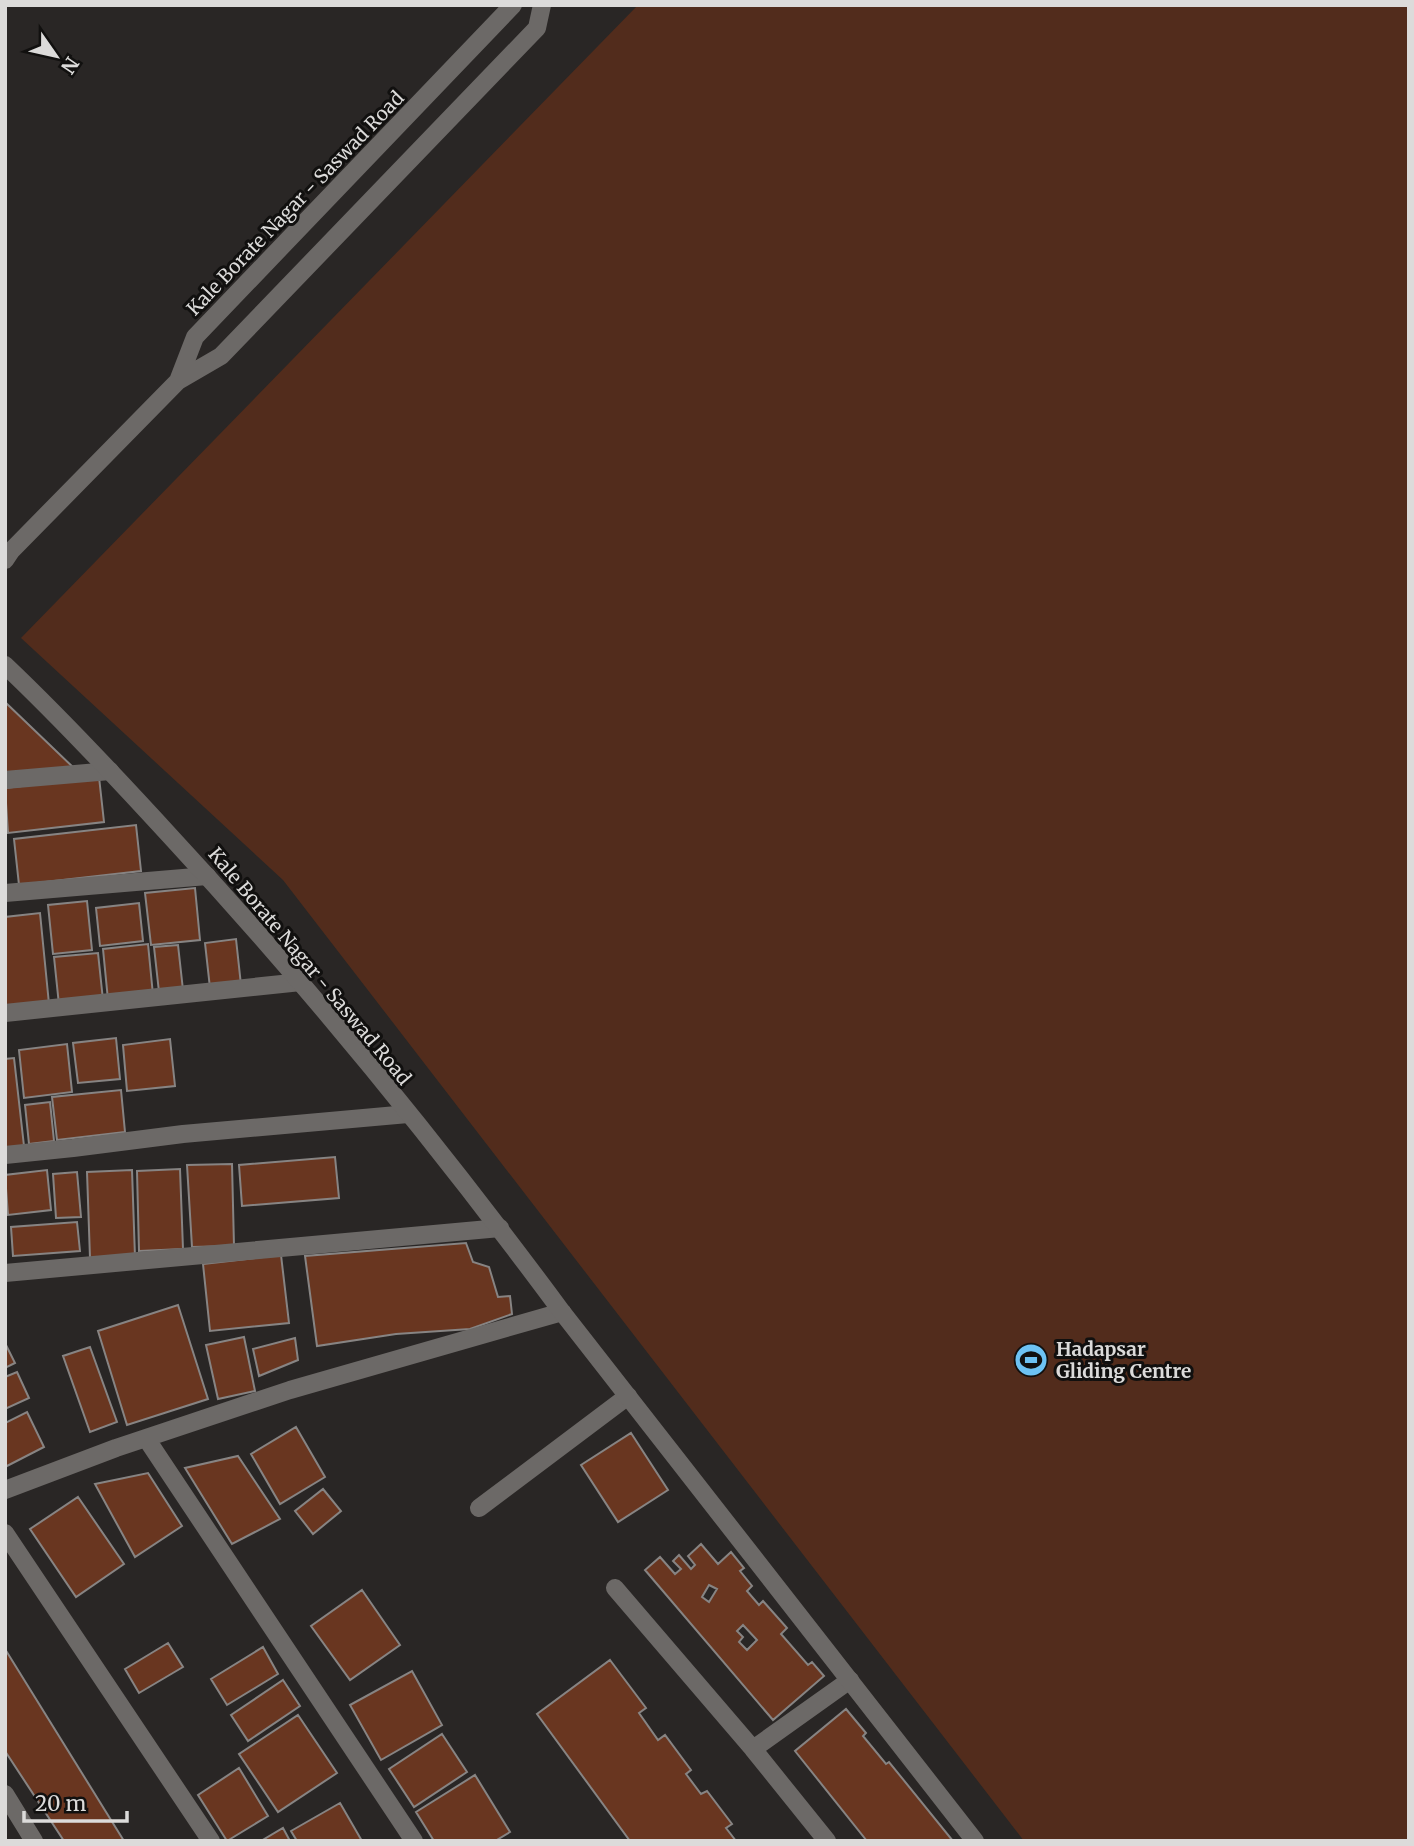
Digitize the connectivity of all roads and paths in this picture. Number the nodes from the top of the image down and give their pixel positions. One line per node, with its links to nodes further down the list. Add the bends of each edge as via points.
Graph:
1 (513, 5): 3 (street, Kale Borate Nagar - Saswad Road, via 195,337)
2 (542, 5): 3 (street, via 537,28 230,346)
3 (178, 381): 4 (street, Kale Borate Nagar - Saswad Road)
4 (7, 553)
5 (5, 665): 6 (street, Kale Borate Nagar - Saswad Road)
6 (110, 771): 7 (street); 8 (street, Kale Borate Nagar - Saswad Road)
7 (5, 780)
8 (207, 876): 9 (street); 10 (street, Kale Borate Nagar - Saswad Road)
9 (5, 893)
10 (301, 982): 11 (street); 12 (street, Kale Borate Nagar - Saswad Road)
11 (5, 1013)
12 (408, 1114): 13 (street); 14 (street, Kale Borate Nagar - Saswad Road)
13 (5, 1155)
14 (500, 1228): 15 (street); 16 (street, Kale Borate Nagar - Saswad Road)
15 (5, 1273)
16 (562, 1311): 17 (street, Kale Borate Nagar - Saswad Road); 18 (street, via 290,1390)
17 (628, 1396): 20 (street); 23 (street, Kale Borate Nagar - Saswad Road)
18 (146, 1438): 19 (street); 28 (street)
19 (5, 1490)
20 (479, 1508)
21 (5, 1533): 27 (street)
22 (615, 1588): 24 (street)
23 (850, 1680): 24 (street); 30 (street, Kale Borate Nagar - Saswad Road)
24 (753, 1749): 29 (street)
25 (5, 1794): 26 (street)
26 (34, 1841)
27 (211, 1841)
28 (414, 1841)
29 (827, 1841)
30 (975, 1841)

